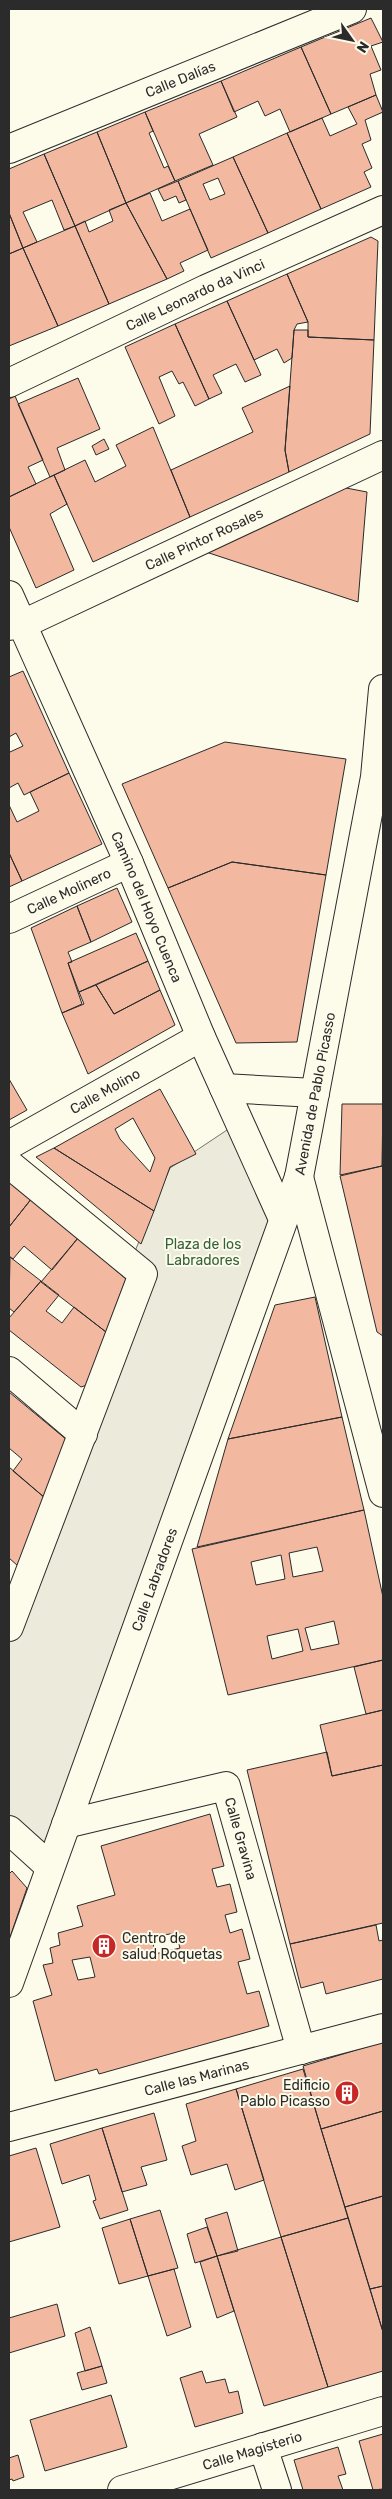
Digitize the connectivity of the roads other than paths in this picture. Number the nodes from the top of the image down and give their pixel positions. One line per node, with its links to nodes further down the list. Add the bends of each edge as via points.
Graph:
1 (352, 9): 2 (street, Calle Dalías)
2 (9, 149)
3 (383, 210): 4 (street, Calle Leonardo da Vinci, via 206,289)
4 (9, 383)
5 (383, 455): 7 (street, Calle Pintor Rosales)
6 (9, 595): 7 (street, Camino del Hoyo Cuenca)
7 (13, 632): 10 (street, Camino del Hoyo Cuenca)
8 (383, 689): 9 (street, Avenida de Pablo Picasso)
9 (379, 766): 14 (street, Avenida de Pablo Picasso)
10 (129, 863): 11 (street, Calle Molinero); 12 (street, Camino del Hoyo Cuenca)
11 (9, 919)
12 (201, 1037): 13 (street, Camino del Hoyo Cuenca); 15 (street, Calle Molino)
13 (224, 1088): 14 (street); 18 (street, Camino del Hoyo Cuenca)
14 (315, 1093): 17 (street, Avenida de Pablo Picasso)
15 (9, 1145)
16 (9, 1164): 21 (street, via 143,1274)
17 (299, 1177): 18 (street, Calle Labradores); 20 (street, Avenida de Pablo Picasso)
18 (283, 1219): 24 (street, Calle Labradores)
19 (9, 1371): 21 (street)
20 (372, 1407): 22 (street, Avenida de Pablo Picasso)
21 (83, 1434): 23 (street)
22 (383, 1493)
23 (11, 1614)
24 (66, 1824): 26 (street, Calle Labradores); 29 (street, Calle Gravina, via 226,1786)
25 (9, 1830): 26 (street)
26 (50, 1868): 27 (street, Calle Labradores)
27 (9, 1983)
28 (383, 2028): 29 (street, Calle las Marinas)
29 (301, 2050): 30 (street, Calle las Marinas)
30 (9, 2126)
31 (383, 2411): 32 (street, Calle Magisterio)
32 (263, 2448): 33 (street, Calle Magisterio); 34 (street)
33 (122, 2490)
34 (277, 2490)

